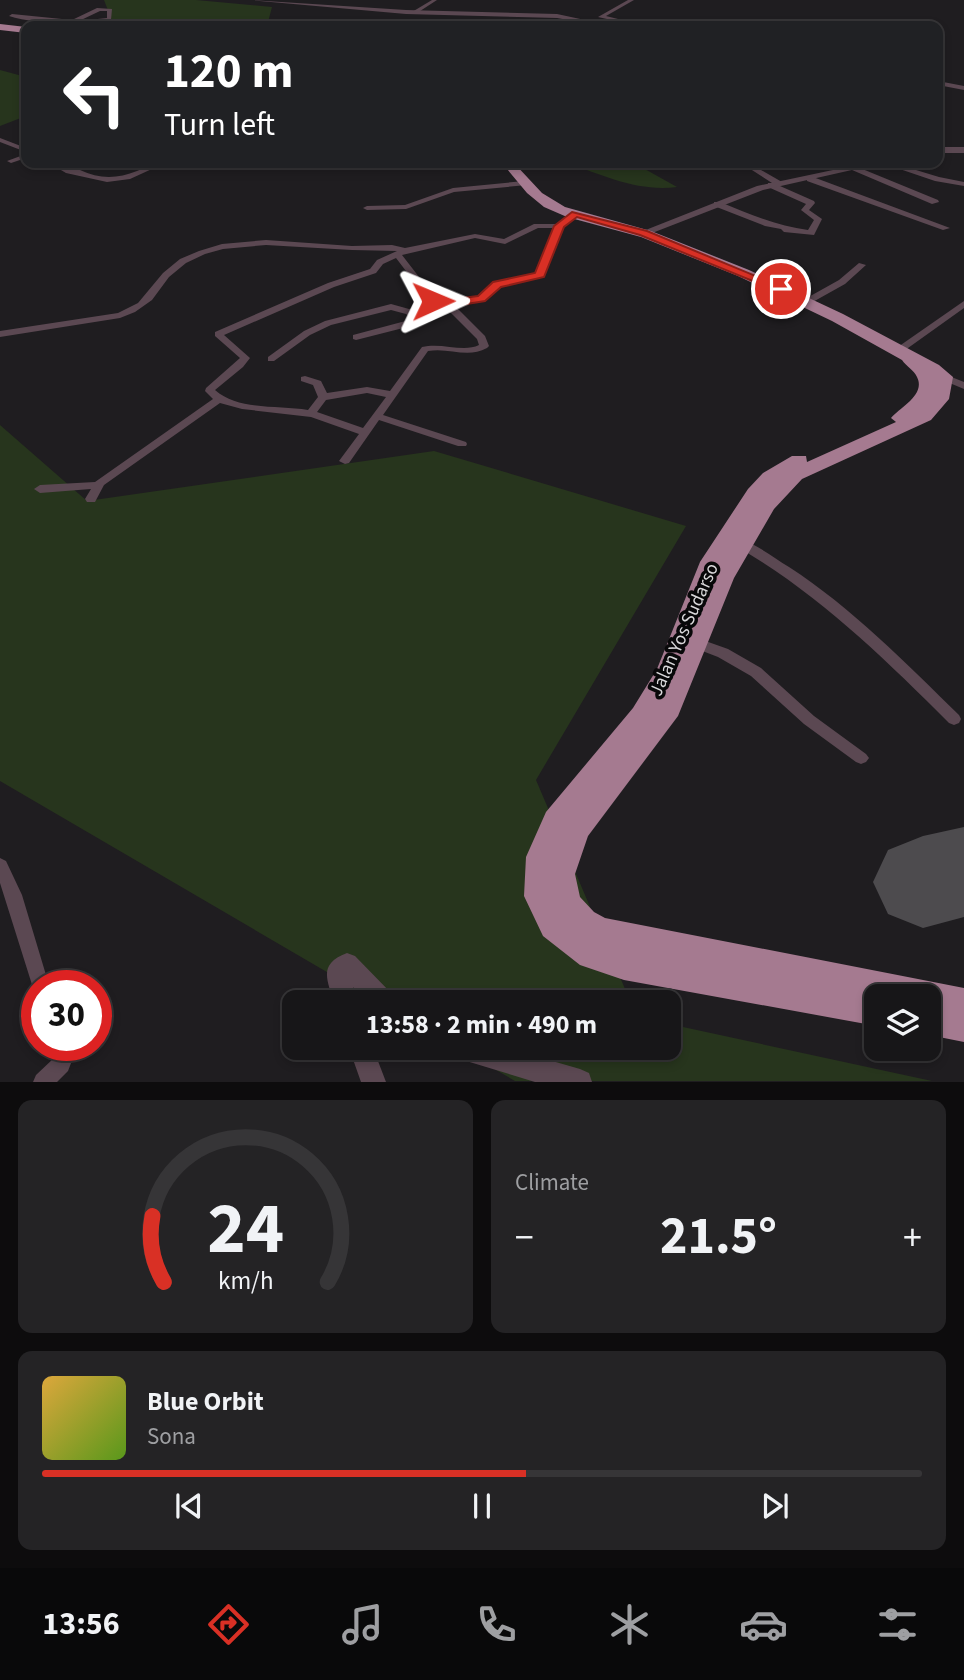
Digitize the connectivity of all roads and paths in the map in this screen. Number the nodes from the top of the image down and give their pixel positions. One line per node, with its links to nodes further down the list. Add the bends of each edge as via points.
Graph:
1 (253, 0): 4 (street)
2 (435, 0): 4 (street)
3 (632, 0): 14 (street, via 601,17)
4 (415, 12): 13 (street)
5 (12, 16): 6 (street)
6 (40, 19): 7 (street); 9 (street)
7 (61, 20): 8 (street); 10 (street)
8 (74, 20): 11 (street); 12 (street, via 99,9 110,10 109,19)
9 (35, 21)
10 (58, 21)
11 (86, 21)
12 (102, 21)
13 (583, 21)
14 (620, 21)
15 (0, 27): 16 (highway)
16 (21, 29)
17 (943, 84): 18 (street)
18 (964, 88)
19 (0, 140): 20 (street)
20 (21, 148)
21 (943, 149): 22 (street)
22 (964, 150)
23 (21, 158): 24 (street)
24 (12, 161)
25 (62, 168): 32 (street)
26 (80, 168): 32 (street)
27 (147, 168): 32 (street, via 109,182)
28 (512, 168): 34 (highway, Jalan Yos Sudarso)
29 (751, 168): 35 (street)
30 (855, 168): 33 (street); 37 (street)
31 (902, 168): 36 (street)
32 (73, 170)
33 (810, 179): 35 (street); 42 (street)
34 (524, 183): 39 (street, via 453,190 406,207); 40 (highway, Jalan Yos Sudarso, via 548,204)
35 (775, 184): 38 (street); 38 (street, via 811,203 806,210 818,219 811,233 787,230)
36 (964, 184)
37 (935, 202)
38 (718, 204): 43 (street)
39 (367, 208)
40 (576, 214): 41 (street); 43 (highway, Jalan Yos Sudarso)
41 (559, 226): 44 (street, via 535,226 505,243 475,236); 47 (street, via 540,275 497,284 481,299)
42 (946, 228)
43 (643, 233): 46 (highway, Jalan Yos Sudarso)
44 (401, 252): 47 (street); 50 (street, via 394,247 278,244 216,249 180,263 139,308); 58 (street, via 380,262 373,271 219,332 245,358 211,388 212,395)
45 (862, 265): 46 (street)
46 (808, 301): 52 (highway, Jalan Yos Sudarso)
47 (441, 304): 49 (street); 56 (street, via 482,338 484,346 466,352 428,348)
48 (964, 304): 52 (street)
49 (409, 312): 51 (street, via 418,320); 53 (street, via 391,307 328,323)
50 (0, 334)
51 (356, 337)
52 (901, 353): 55 (highway, Jalan Yos Sudarso); 67 (highway, Jalan Yos Sudarso, via 928,381 920,400 907,414 781,469 755,493)
53 (271, 359)
54 (305, 379): 57 (street, via 319,386)
55 (954, 382): 67 (highway, Jalan Yos Sudarso, via 925,416 794,475)
56 (393, 395): 57 (street, via 367,390); 60 (street)
57 (323, 397): 59 (street)
58 (219, 398): 59 (street, via 238,405); 64 (street)
59 (311, 414): 61 (street)
60 (377, 416): 61 (street); 62 (street)
61 (364, 432): 63 (street)
62 (462, 444)
63 (345, 461)
64 (97, 485): 65 (street); 66 (street)
65 (40, 489)
66 (91, 499)
67 (735, 540): 68 (highway, Jalan Yos Sudarso); 69 (street, via 828,602); 73 (highway, Jalan Yos Sudarso, via 703,577 668,671 642,715 556,821 540,857 538,874 540,896 554,926 590,954 624,965)
68 (697, 643): 70 (street, via 756,672 809,720); 73 (highway, Jalan Yos Sudarso, via 665,716 576,829 561,874 567,904 600,932)
69 (954, 719)
70 (861, 758)
71 (0, 866): 72 (street, via 18,901)
72 (34, 970)
73 (733, 973): 74 (highway); 79 (highway)
74 (864, 989)
75 (342, 990): 76 (street, via 337,973 348,964)
76 (374, 990)
77 (941, 999): 78 (highway)
78 (964, 1004)
79 (864, 1007)
80 (941, 1021): 81 (highway)
81 (964, 1026)
82 (366, 1060): 86 (street)
83 (504, 1060): 87 (street)
84 (62, 1061): 85 (street)
85 (43, 1082)
86 (374, 1082)
87 (580, 1082)

